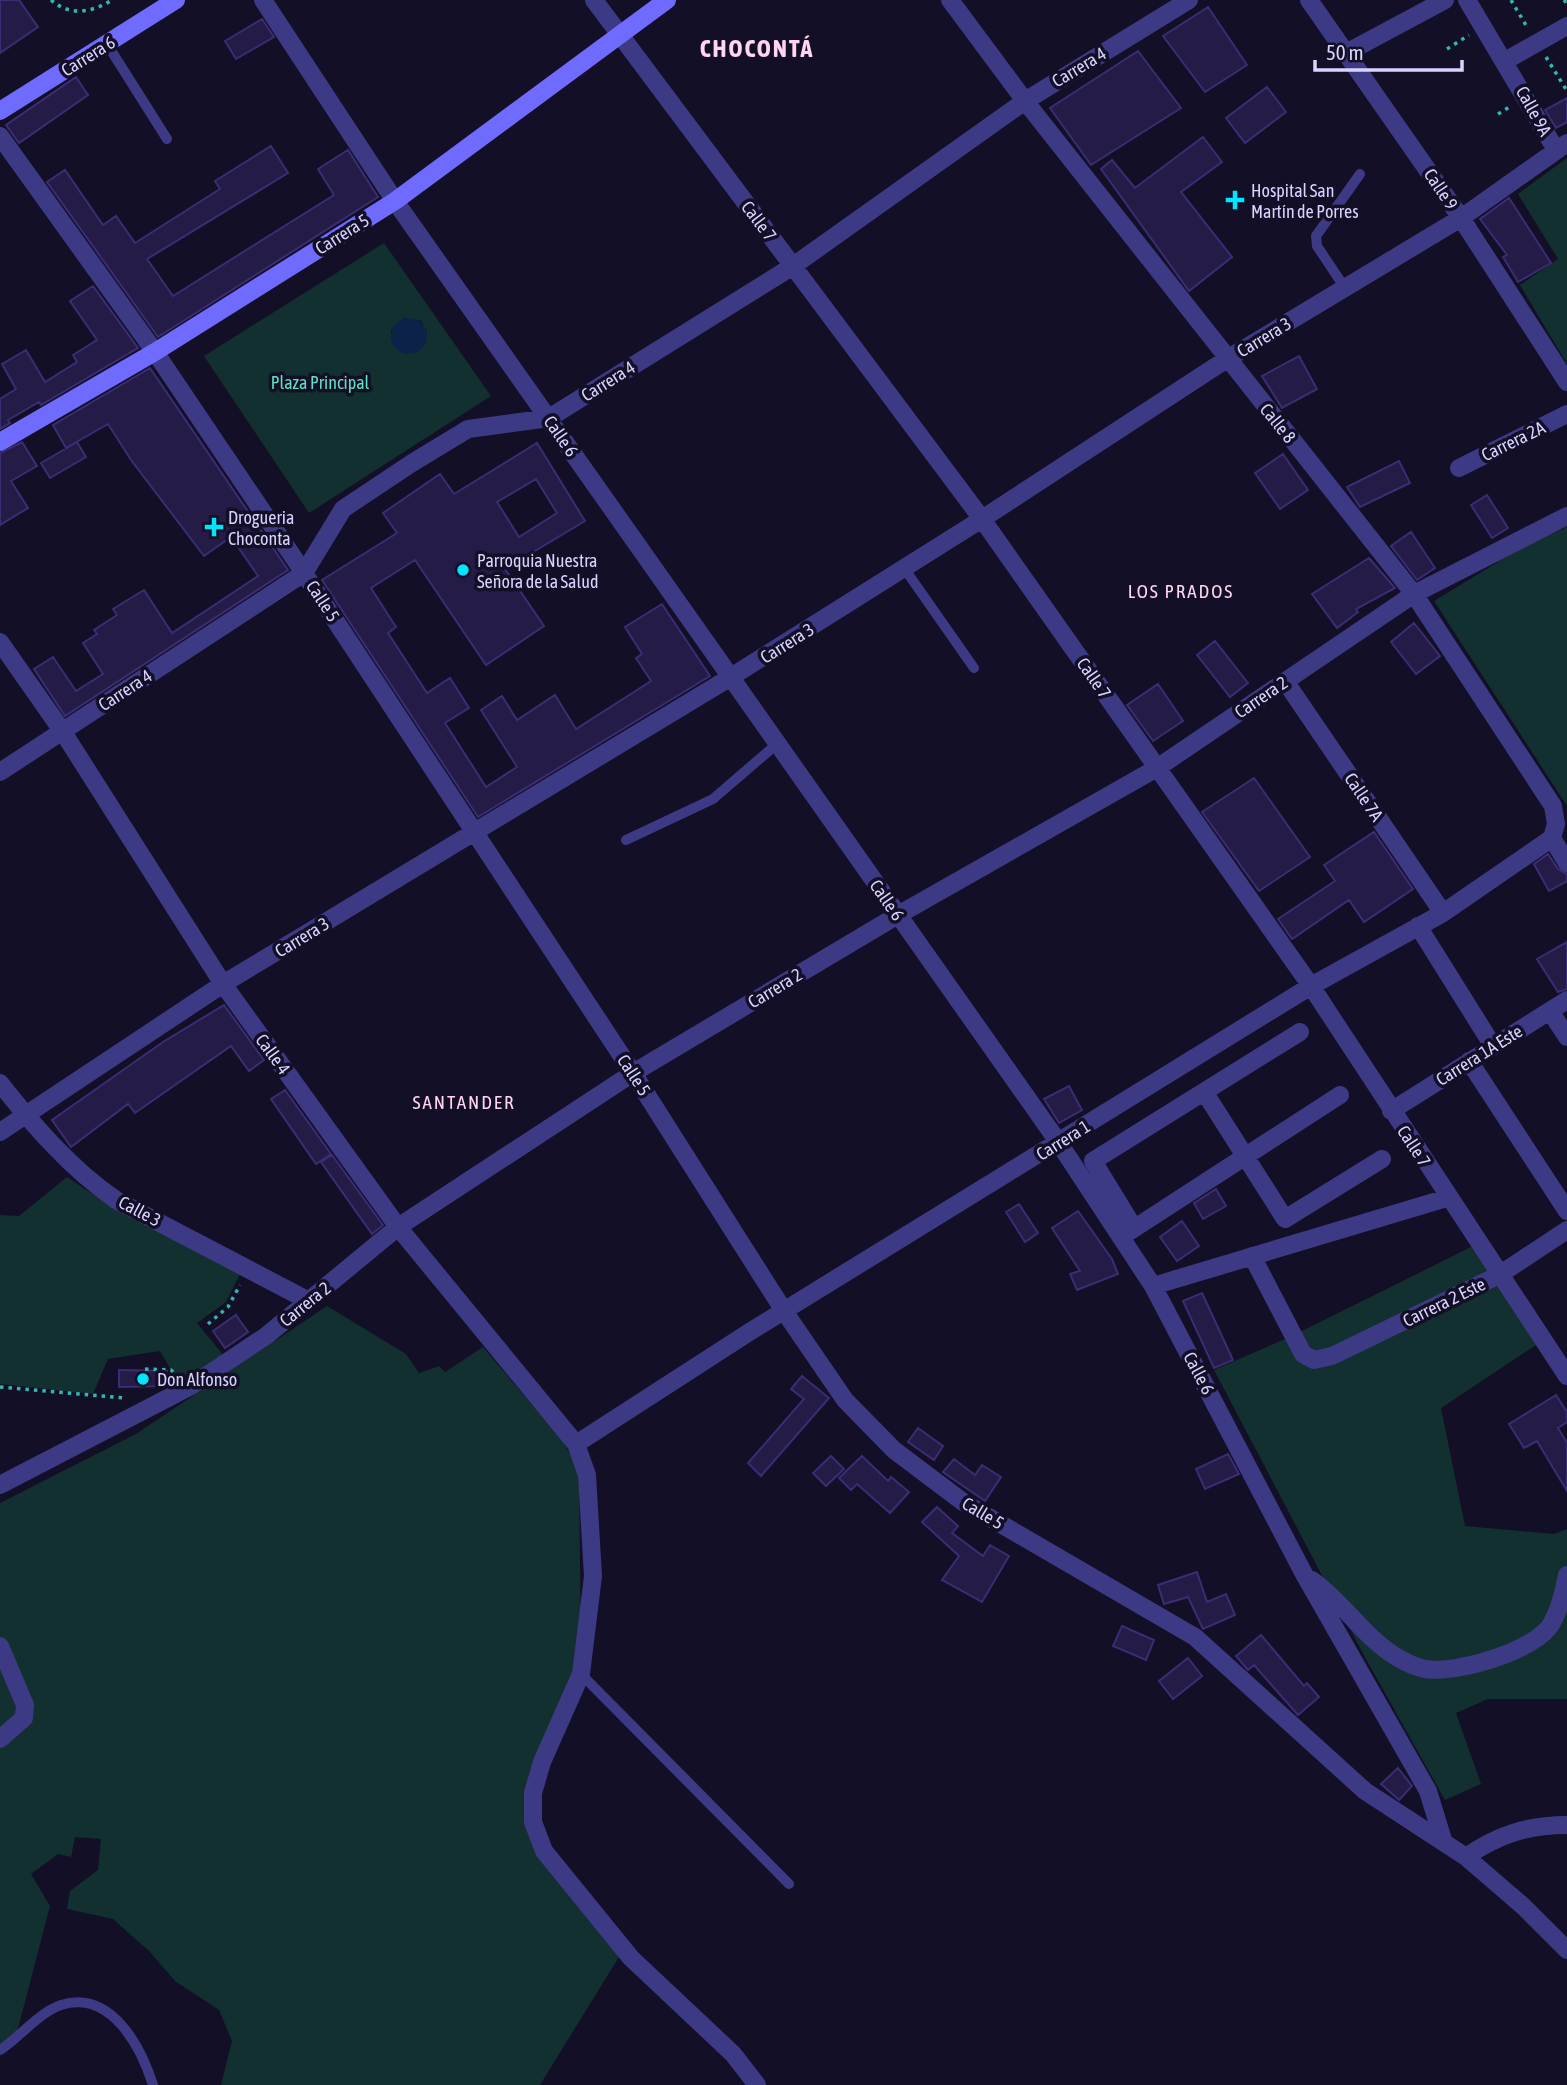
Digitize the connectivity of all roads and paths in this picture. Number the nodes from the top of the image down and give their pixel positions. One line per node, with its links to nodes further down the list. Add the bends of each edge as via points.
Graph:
1 (51, 0): 2 (path, via 86,12)
2 (112, 0)
3 (176, 0): 15 (street, Carrera 6)
4 (263, 0): 25 (street, Calle 6)
5 (594, 0): 14 (street, Calle 7)
6 (667, 0): 14 (street, Carrera 5)
7 (950, 0): 19 (street, Calle 8)
8 (1189, 0): 19 (street, Carrera 4)
9 (1309, 0): 17 (street, Calle 9)
10 (1445, 0): 17 (street)
11 (1467, 0): 13 (street, Calle 9A)
12 (1567, 26): 18 (street)
13 (1483, 27): 16 (path); 18 (street, Calle 9A)
14 (619, 33): 25 (street, Carrera 5); 27 (street, Calle 7)
15 (107, 44): 20 (street, Carrera 6); 22 (lane)
16 (1447, 49)
17 (1348, 52): 26 (street, Calle 9)
18 (1505, 61): 23 (street, Calle 9A)
19 (1025, 101): 27 (street, Carrera 4); 30 (street, Calle 8)
20 (0, 111)
21 (0, 136): 29 (street, Calle 5)
22 (167, 139)
23 (1561, 147): 26 (street, Carrera 3)
24 (1360, 174): 28 (lane, via 1316,236 1317,246)
25 (395, 201): 29 (street, Carrera 5); 33 (street, Calle 6)
26 (1461, 218): 28 (street, Carrera 3); 31 (street, Calle 9)
27 (793, 265): 33 (street, Carrera 4); 37 (street, Calle 7)
28 (1345, 288): 30 (street, Carrera 3)
29 (155, 352): 34 (street, Carrera 5); 39 (street, Calle 5)
30 (1227, 359): 37 (street, Carrera 3); 40 (street, Calle 8)
31 (1567, 382)
32 (1567, 414): 35 (street, Carrera 2A)
33 (549, 418): 39 (street, Carrera 4, via 468,429 412,463 343,509); 43 (street, Calle 6)
34 (0, 442)
35 (1458, 468)
36 (1567, 516): 40 (street, Carrera 2)
37 (982, 519): 38 (street, Carrera 3); 47 (street, Calle 7)
38 (904, 568): 42 (lane); 43 (street, Carrera 3)
39 (304, 573): 45 (street, Carrera 4); 49 (street, Calle 5)
40 (1414, 594): 44 (street, Carrera 2); 50 (street, Calle 8, via 1553,806 1556,824)
41 (0, 642): 45 (street, Calle 4)
42 (974, 668)
43 (731, 677): 46 (street, Calle 6); 49 (street, Carrera 3)
44 (1285, 681): 47 (street, Carrera 2); 53 (street, Calle 7A)
45 (63, 732): 48 (street, Carrera 4); 56 (street, Calle 4)
46 (778, 743): 51 (lane, via 713,799); 54 (street, Calle 6)
47 (1157, 768): 54 (street, Carrera 2); 57 (street, Calle 7)
48 (0, 772)
49 (474, 835): 56 (street, Carrera 3); 64 (street, Calle 5)
50 (1552, 838): 52 (street); 53 (street, Carrera 1)
51 (626, 841)
52 (1567, 863)
53 (1443, 913): 55 (street, Carrera 1)
54 (898, 915): 64 (street, Carrera 2); 71 (street, Calle 6)
55 (1418, 926): 57 (street, Carrera 1); 62 (street)
56 (223, 984): 69 (street, Carrera 3); 76 (street, Calle 4)
57 (1311, 986): 68 (street, Calle 7); 71 (street, Carrera 1)
58 (1567, 1000): 59 (street, Carrera 1A Este)
59 (1550, 1011): 61 (street); 62 (street, Carrera 1A Este)
60 (1300, 1032): 66 (street)
61 (1567, 1037)
62 (1493, 1046): 63 (street, Carrera 1A Este)
63 (1469, 1061): 68 (street, Carrera 1A Este); 75 (street)
64 (632, 1073): 76 (street, Carrera 2); 84 (street, Calle 5)
65 (0, 1083): 69 (street, Calle 3)
66 (1205, 1093): 72 (street); 78 (street, via 1093,1161)
67 (1340, 1095): 72 (street)
68 (1391, 1111): 74 (street, Calle 7)
69 (26, 1117): 70 (street, Carrera 3); 80 (street, Calle 3, via 108,1194)
70 (0, 1132)
71 (1059, 1143): 78 (street, Calle 6); 84 (street, Carrera 1)
72 (1244, 1157): 73 (street, via 1285,1219); 78 (street)
73 (1382, 1159)
74 (1447, 1198): 79 (street); 81 (street, Calle 7)
75 (1567, 1211)
76 (398, 1227): 83 (street, Carrera 2); 91 (street, Calle 4)
77 (1567, 1230): 81 (street, Carrera 2 Este)
78 (1127, 1233): 82 (street, Calle 6)
79 (1252, 1256): 81 (street, Carrera 2 Este, via 1303,1354 1314,1360 1332,1356); 82 (street)
80 (250, 1268): 83 (street, Calle 3); 85 (path, via 228,1307)
81 (1499, 1275): 87 (street, Calle 7)
82 (1153, 1286): 93 (street, Calle 6)
83 (309, 1301): 88 (street, Carrera 2)
84 (784, 1311): 91 (street, Carrera 1); 99 (street, Calle 5, via 845,1400 894,1450 963,1502 1195,1637 1365,1791)
85 (208, 1324)
86 (145, 1369): 88 (path, via 171,1370)
87 (1567, 1376)
88 (191, 1386): 90 (street, Carrera 2)
89 (0, 1387): 90 (path, via 144,1399)
90 (154, 1404): 92 (street, Carrera 2)
91 (576, 1444): 96 (street, via 587,1475 593,1576)
92 (0, 1485)
93 (1304, 1573): 94 (street, via 1371,1638 1397,1658 1425,1669 1458,1668 1525,1644 1549,1627); 99 (street, Calle 6, via 1427,1791)
94 (1567, 1575)
95 (0, 1646): 97 (street, via 25,1705 24,1718)
96 (581, 1674): 101 (lane); 105 (street, via 533,1793 533,1822 544,1851 631,1958 733,2054)
97 (0, 1740)
98 (1567, 1825): 100 (street, via 1513,1830)
99 (1443, 1840): 100 (street, Calle 5)
100 (1466, 1857): 102 (street, Calle 5)
101 (789, 1884)
102 (1567, 1950)
103 (0, 2050): 104 (lane, via 61,2005 82,2002 109,2012 129,2034)
104 (153, 2085)
105 (757, 2085)

